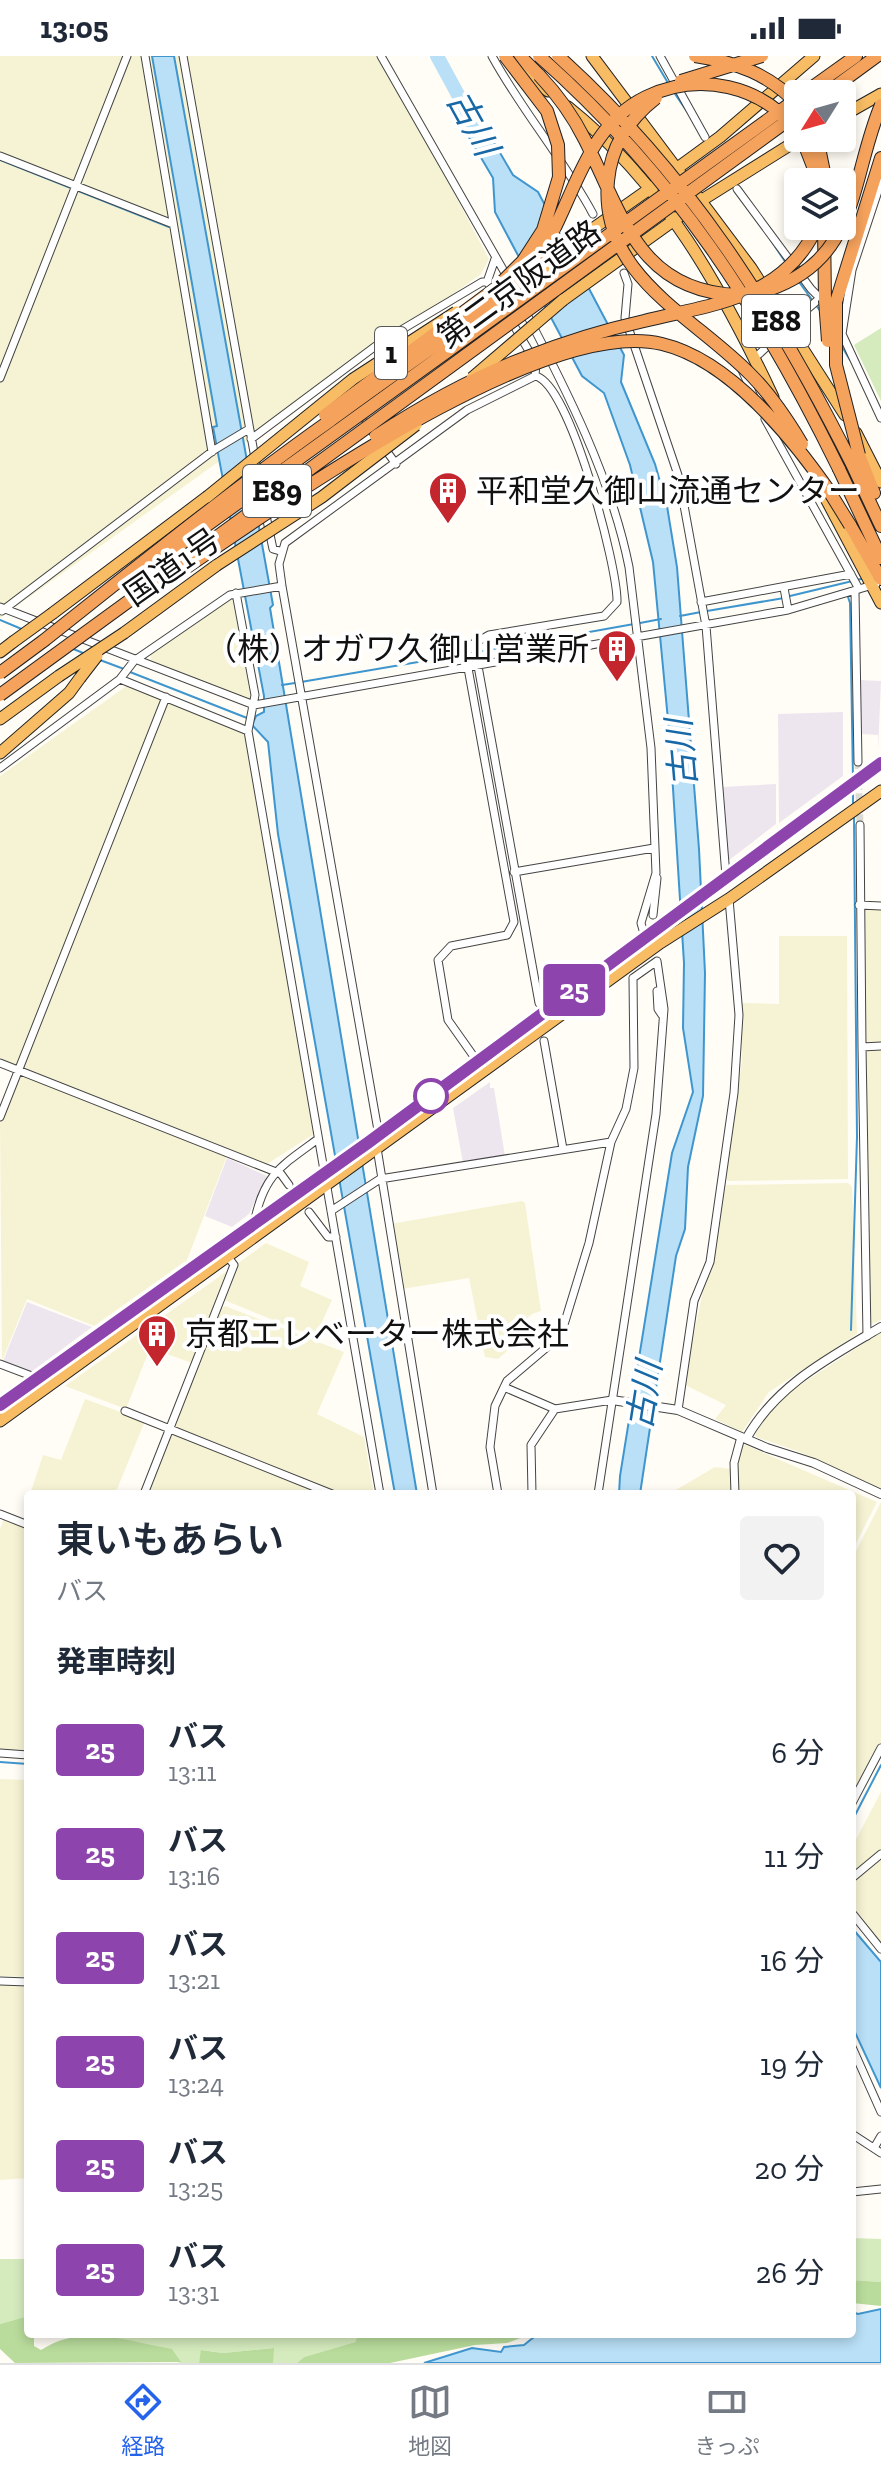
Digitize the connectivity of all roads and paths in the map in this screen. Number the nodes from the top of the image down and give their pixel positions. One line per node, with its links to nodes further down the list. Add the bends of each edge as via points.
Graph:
1 (127, 56): 33 (street)
2 (145, 56): 40 (street)
3 (183, 56): 59 (street)
4 (381, 56): 43 (street)
5 (492, 56): 38 (street)
6 (504, 56): 34 (highway, bridge, via 580,117); 64 (highway, bridge, via 547,111 558,145 556,196 534,246 496,288 363,385)
7 (520, 56): 20 (highway, bridge, via 575,122 620,217 649,259 675,279 722,295 771,289 821,258 848,217)
8 (539, 56): 36 (highway, E88, bridge)
9 (558, 56): 36 (highway, E88, bridge, via 639,135)
10 (592, 56): 31 (highway)
11 (660, 56): 27 (street)
12 (695, 56): 19 (highway, bridge, via 764,76)
13 (762, 56): 66 (highway, bridge, via 681,81 638,114 622,133 612,158 608,207 616,240 634,271 759,383)
14 (814, 56): 31 (highway, 国道1号 / 1)
15 (856, 56): 17 (highway)
16 (877, 56): 18 (highway)
17 (823, 80)
18 (844, 80)
19 (784, 93)
20 (880, 98): 21 (highway); 23 (highway)
21 (856, 105)
22 (784, 108): 86 (highway, 第二京阪道路 / E89, bridge)
23 (856, 109)
24 (784, 116): 64 (highway, bridge, via 759,98 720,85 675,87 635,103 596,143 552,235 520,280)
25 (784, 123): 88 (highway, 第二京阪道路 / E89, bridge)
26 (784, 129): 36 (highway, via 734,152)
27 (705, 137)
28 (784, 149): 37 (highway, 国道1号 / 1)
29 (0, 156): 33 (street)
30 (881, 158): 60 (highway, bridge, via 836,302 836,365)
31 (678, 168): 34 (highway, 国道1号 / 1); 36 (highway)
32 (881, 182): 47 (street)
33 (76, 187): 40 (street); 57 (street)
34 (650, 189): 36 (highway); 36 (highway); 48 (highway, 国道1号 / 1, bridge)
35 (737, 189): 46 (street)
36 (677, 194): 37 (highway); 37 (highway); 39 (highway); 48 (highway, bridge, via 599,247); 69 (highway, E88, bridge, via 728,247 777,322); 71 (highway, E88, bridge, via 767,332)
37 (702, 200): 39 (highway, 国道1号 / 1); 65 (highway, via 808,351)
38 (593, 214)
39 (674, 219): 73 (highway, via 731,311); 82 (highway, 国道1号 / 1, bridge, via 377,457)
40 (173, 224): 62 (street)
41 (808, 240): 67 (highway, bridge, via 795,261 754,292 610,329 497,369 404,417)
42 (825, 240): 60 (highway, bridge, via 829,349)
43 (495, 259): 45 (street); 54 (street)
44 (624, 273): 77 (street, via 625,318 679,478)
45 (487, 282): 52 (street); 56 (street, via 381,342)
46 (819, 299): 47 (street); 49 (street)
47 (844, 308): 58 (street, via 842,334)
48 (457, 311): 85 (highway, 国道1号 / 1, bridge, via 353,379 207,497)
49 (805, 311)
50 (773, 340): 51 (street)
51 (758, 355)
52 (536, 366): 54 (street); 55 (street)
53 (743, 368): 72 (street, via 740,371)
54 (557, 374): 83 (street, via 624,540)
55 (535, 376): 63 (street, via 467,410); 91 (street, via 553,389 585,467 617,602 604,616 478,639 466,657)
56 (333, 377): 61 (street); 63 (street)
57 (0, 378)
58 (881, 418)
59 (248, 429): 61 (street); 62 (street)
60 (852, 434): 68 (highway, bridge)
61 (251, 439): 70 (street, via 273,549)
62 (213, 451): 79 (street)
63 (396, 464): 70 (street)
64 (252, 476): 86 (highway, bridge)
65 (881, 482)
66 (832, 495): 67 (highway, bridge, via 792,441 723,376 679,349 637,340 578,350 490,383); 73 (highway, bridge)
67 (289, 497): 88 (highway, bridge)
68 (881, 511)
69 (881, 526)
70 (280, 551): 74 (street)
71 (881, 558)
72 (851, 574): 73 (street); 75 (street)
73 (870, 585): 78 (highway); 80 (street); 100 (street)
74 (282, 586): 76 (street); 96 (street)
75 (784, 588): 77 (street); 80 (street)
76 (237, 593): 89 (street); 97 (street)
77 (701, 602): 81 (street)
78 (881, 603)
79 (1, 610): 89 (street)
80 (788, 610): 81 (street)
81 (704, 626): 83 (street); 111 (street)
82 (120, 636): 98 (highway, 国道1号 / 1, bridge); 101 (highway, bridge, via 92,661 69,693)
83 (639, 636): 90 (street); 108 (street, via 651,748)
84 (0, 642): 85 (highway)
85 (13, 642): 87 (highway, 国道1号 / 1)
86 (42, 642): 92 (highway, 第二京阪道路 / E89, bridge)
87 (0, 652)
88 (54, 656): 94 (highway, 第二京阪道路 / E89, bridge)
89 (132, 662): 93 (street); 97 (street)
90 (478, 666): 91 (street); 109 (street)
91 (468, 669): 96 (street); 125 (street, via 514,922 507,935 451,946 438,960 448,1020)
92 (0, 673)
93 (121, 677): 95 (street); 104 (street)
94 (0, 695)
95 (166, 697): 99 (street); 127 (street)
96 (303, 697): 97 (street); 129 (street)
97 (255, 706): 99 (street)
98 (0, 719)
99 (247, 728): 130 (street)
100 (857, 736): 102 (street); 105 (street, via 863,764)
101 (0, 753)
102 (858, 762)
103 (881, 763): 105 (highway)
104 (0, 768)
105 (870, 771): 111 (highway)
106 (881, 791): 112 (highway)
107 (860, 825): 113 (street)
108 (654, 848): 109 (street); 110 (street)
109 (514, 872): 120 (street)
110 (656, 873): 115 (street); 116 (street, via 641,923)
111 (723, 878): 115 (highway)
112 (726, 901): 118 (highway); 151 (street, via 739,1015 734,1093 710,1262 694,1301)
113 (859, 905): 114 (street); 124 (street)
114 (881, 906)
115 (656, 921): 116 (highway)
116 (645, 937): 125 (highway)
117 (655, 965): 121 (street)
118 (617, 974): 119 (street); 132 (highway)
119 (633, 978): 121 (street, via 657,961); 131 (street, via 634,1068 626,1109)
120 (539, 1003)
121 (662, 1015): 148 (street, via 656,1114)
122 (544, 1041): 133 (street)
123 (881, 1046): 124 (street)
124 (862, 1047): 144 (street)
125 (477, 1061): 129 (highway)
126 (0, 1063): 127 (street)
127 (19, 1070): 128 (street); 134 (street)
128 (0, 1117)
129 (380, 1134): 132 (highway)
130 (318, 1139): 134 (street); 135 (street)
131 (611, 1142): 133 (street); 147 (street, via 563,1328)
132 (373, 1147): 135 (highway); 136 (street)
133 (563, 1149): 136 (street)
134 (274, 1171): 137 (street); 140 (street)
135 (328, 1178): 138 (street); 140 (highway); 142 (highway)
136 (378, 1180): 138 (street); 159 (street)
137 (289, 1185)
138 (333, 1210): 141 (street)
139 (309, 1212): 141 (street, via 328,1237)
140 (254, 1224): 146 (highway)
141 (336, 1237): 158 (street)
142 (228, 1257): 153 (highway); 154 (street, via 234,1265)
143 (881, 1327): 144 (street)
144 (867, 1336): 155 (street, via 784,1389)
145 (0, 1364): 146 (street)
146 (37, 1378): 149 (highway)
147 (504, 1387): 150 (street); 160 (street, via 490,1436)
148 (615, 1401): 150 (street); 151 (street); 162 (street)
149 (0, 1405)
150 (555, 1409): 161 (street, via 531,1445)
151 (676, 1410): 155 (street)
152 (125, 1411): 154 (street)
153 (0, 1421)
154 (170, 1429): 156 (street); 157 (street)
155 (743, 1438): 163 (street, via 734,1463); 164 (street)
156 (146, 1490)
157 (322, 1490)
158 (379, 1490)
159 (432, 1490)
160 (497, 1490)
161 (532, 1490)
162 (599, 1490)
163 (735, 1490)
164 (881, 1494)
165 (0, 1514): 166 (street)
166 (24, 1523)
167 (881, 1748): 170 (street)
168 (0, 1753): 169 (street)
169 (24, 1755)
170 (856, 1790)
171 (881, 1854): 172 (street)
172 (856, 1875)
173 (856, 1918): 174 (street)
174 (881, 1949)
175 (0, 1981): 176 (street)
176 (24, 1982)
177 (856, 2056): 178 (street)
178 (881, 2112)
179 (881, 2136): 181 (street)
180 (856, 2137): 181 (street)
181 (878, 2151)
182 (881, 2189): 183 (street)
183 (856, 2192)

